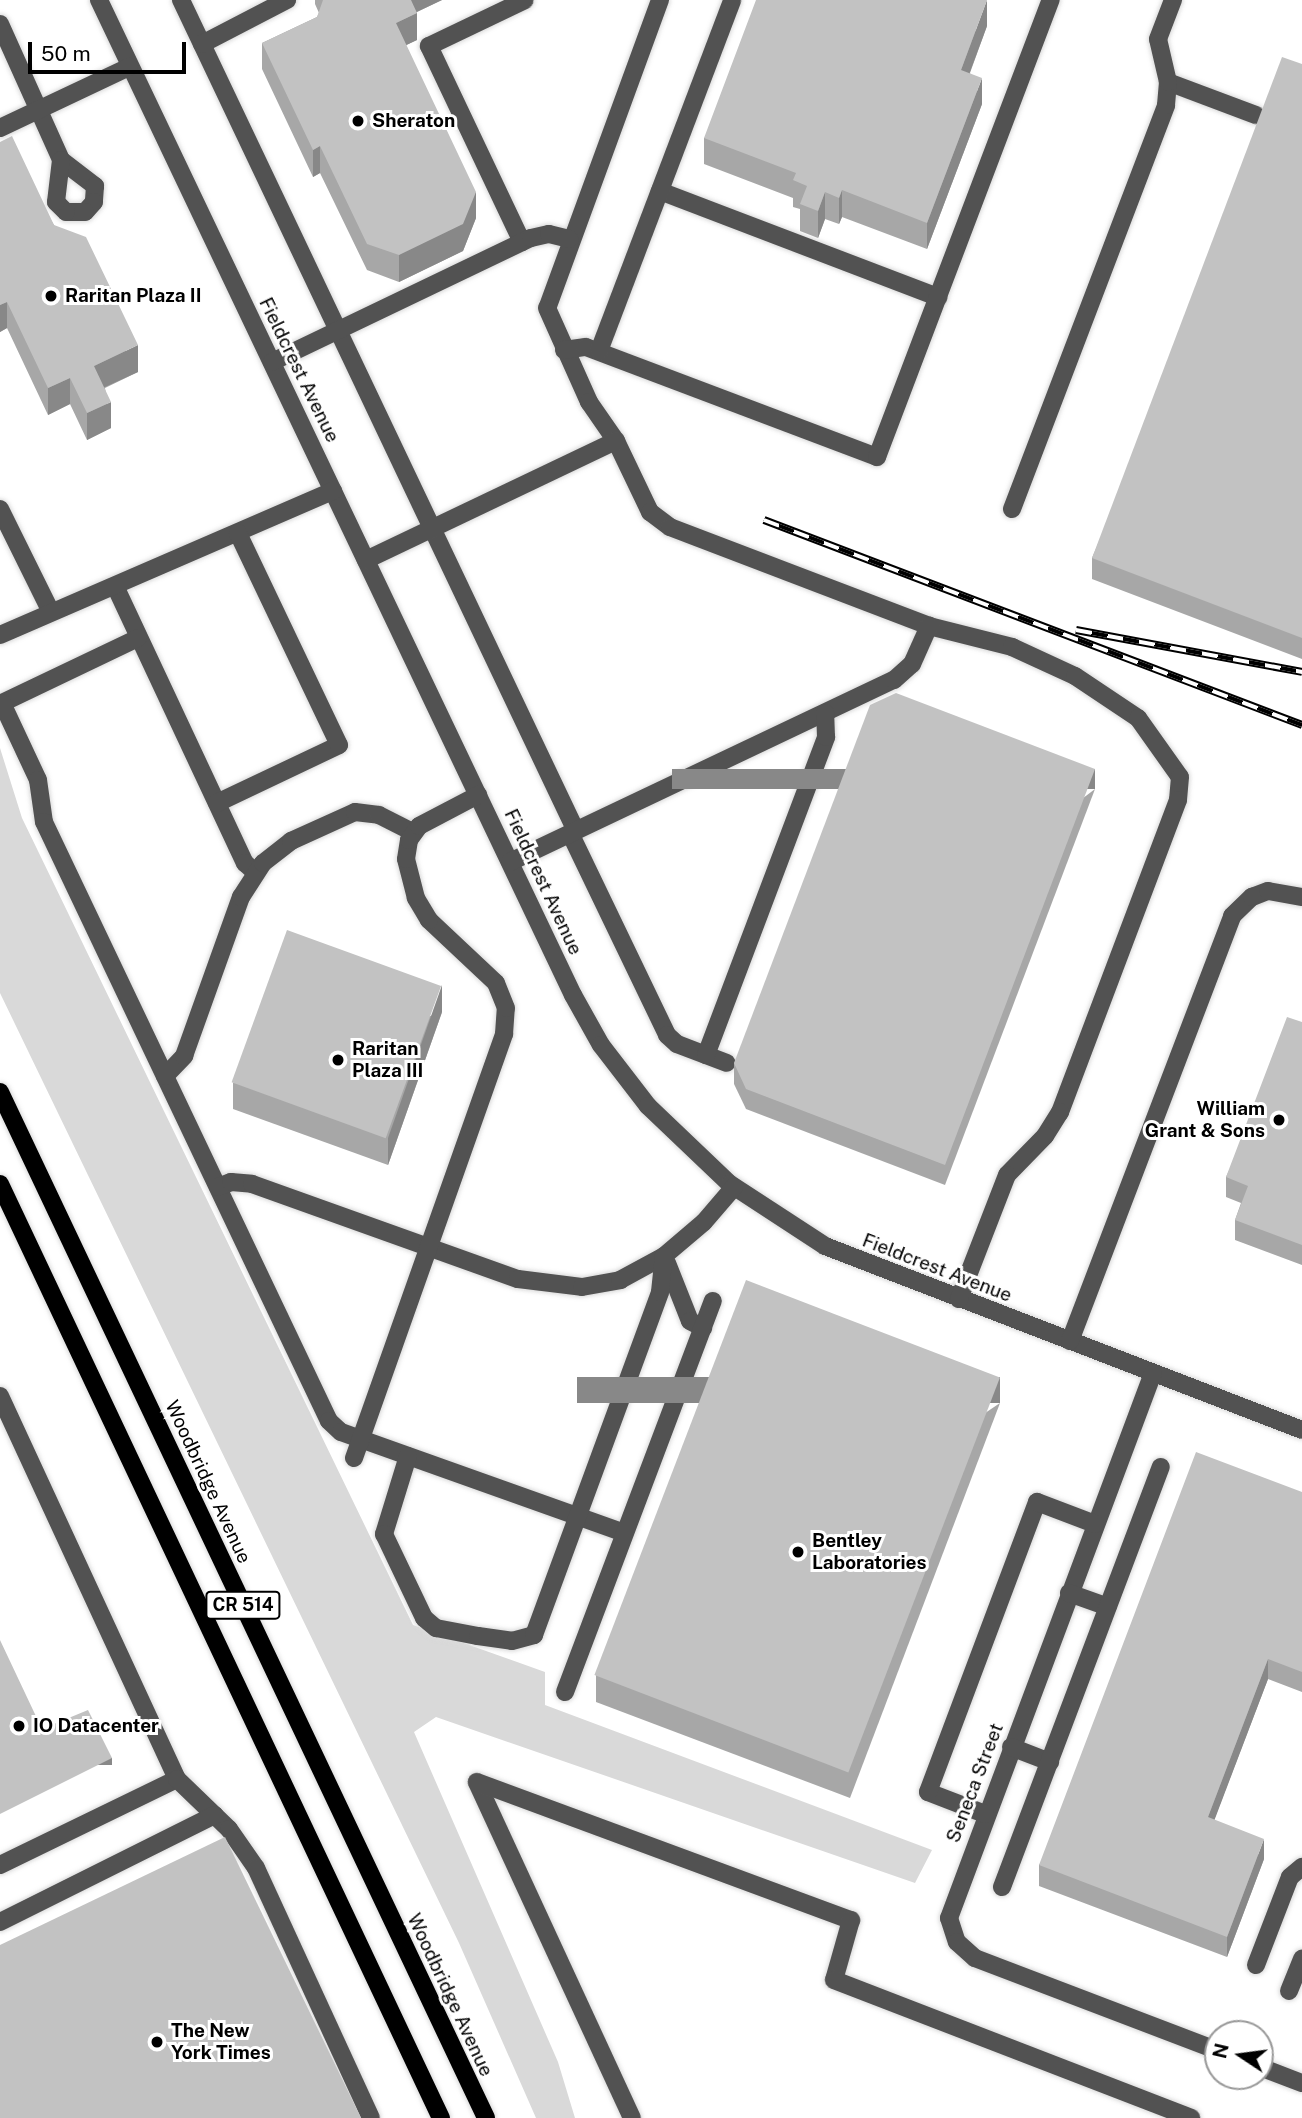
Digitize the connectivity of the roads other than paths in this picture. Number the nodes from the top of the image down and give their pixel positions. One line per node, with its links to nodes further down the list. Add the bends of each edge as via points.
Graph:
1 (100, 0): 12 (street, Fieldcrest Avenue)
2 (181, 0): 10 (street)
3 (287, 0): 10 (street)
4 (525, 0): 20 (street, via 429,46)
5 (660, 0): 19 (street)
6 (732, 0): 18 (street)
7 (1051, 0): 21 (street)
8 (1173, 0): 13 (street, via 1158,39)
9 (0, 24): 11 (street)
10 (202, 44): 22 (street)
11 (8, 65): 14 (street)
12 (129, 66): 14 (street); 25 (street, Fieldcrest Avenue)
13 (1168, 82): 15 (street); 29 (street, via 1166,105)
14 (38, 110): 16 (street); 17 (street)
15 (1256, 115)
16 (0, 128)
17 (61, 160)
18 (660, 191): 21 (street); 24 (street)
19 (569, 239): 20 (street, via 543,234); 23 (street, via 547,301 548,315)
20 (522, 242): 22 (street)
21 (938, 297): 24 (street, via 877,457)
22 (338, 330): 25 (street); 30 (street)
23 (564, 350): 24 (street, via 579,345); 26 (street, via 589,402)
24 (599, 351)
25 (272, 362): 27 (street, Fieldcrest Avenue)
26 (616, 441): 30 (street); 35 (street, via 650,512 662,523)
27 (333, 491): 31 (street); 32 (street, Fieldcrest Avenue)
28 (0, 509): 34 (street)
29 (1012, 509)
30 (432, 529): 32 (street); 42 (street)
31 (238, 533): 33 (street); 40 (street, via 339,745)
32 (366, 561): 39 (street, Fieldcrest Avenue)
33 (116, 588): 34 (street); 37 (street)
34 (51, 612): 36 (street)
35 (929, 626): 38 (street, via 907,671); 55 (street, via 1012,648 1104,693 1148,728 1176,768 1181,785 1060,1112 1045,1136 1007,1175)
36 (0, 635)
37 (138, 638): 40 (street); 48 (street, via 2,703 38,780 41,814)
38 (825, 713): 42 (street); 46 (street, via 826,737)
39 (478, 795): 41 (street, via 424,821); 43 (street, Fieldcrest Avenue)
40 (217, 803): 44 (street, via 245,863)
41 (413, 832): 44 (street, via 370,812 348,814 284,845); 53 (street, via 406,859 416,898 438,930 496,983 507,1018)
42 (573, 832): 43 (street); 46 (street, via 663,1028 677,1044)
43 (510, 862): 52 (street, Fieldcrest Avenue, via 601,1045 664,1125)
44 (255, 872): 48 (street, via 241,897 187,1049)
45 (1302, 897): 58 (street, via 1268,891 1252,897 1232,916)
46 (706, 1055): 47 (street)
47 (727, 1063)
48 (165, 1076): 51 (street)
49 (0, 1092): 89 (main road, Woodbridge Avenue / CR 514)
50 (0, 1184): 88 (main road, CR 514)
51 (218, 1187): 53 (street, via 232,1182 252,1184); 62 (street, via 332,1426)
52 (734, 1187): 54 (street, via 704,1222); 55 (street, Fieldcrest Avenue, via 825,1245)
53 (429, 1247): 54 (street, via 518,1279 570,1286 620,1280); 62 (street)
54 (664, 1256): 57 (street, via 688,1316); 66 (street, via 660,1292)
55 (959, 1299): 58 (street, Fieldcrest Avenue)
56 (713, 1301): 57 (street)
57 (703, 1328): 68 (street)
58 (1070, 1341): 59 (street, Fieldcrest Avenue)
59 (1153, 1373): 61 (street, Fieldcrest Avenue); 67 (street, Seneca Street)
60 (0, 1396): 74 (street)
61 (1302, 1430)
62 (361, 1439): 63 (street); 64 (street)
63 (408, 1456): 66 (street); 66 (street, via 384,1534 420,1612 436,1628 512,1641 534,1635)
64 (354, 1458)
65 (1161, 1467): 70 (street)
66 (580, 1517): 68 (street)
67 (1095, 1524): 69 (street, Seneca Street); 75 (street, via 1037,1502 928,1792)
68 (625, 1533): 71 (street)
69 (1069, 1593): 70 (street); 72 (street, Seneca Street)
70 (1108, 1607): 73 (street)
71 (565, 1692)
72 (1011, 1747): 73 (street); 75 (street, Seneca Street)
73 (1050, 1762): 79 (street)
74 (177, 1779): 76 (street); 77 (street)
75 (985, 1814): 84 (street, Seneca Street, via 950,1909 950,1927 962,1948 975,1958)
76 (215, 1815): 80 (street); 87 (street, via 256,1868)
77 (0, 1866)
78 (1302, 1867): 82 (street, via 1290,1877)
79 (1002, 1887)
80 (0, 1922)
81 (1302, 1958): 83 (street)
82 (1256, 1965)
83 (1289, 1991)
84 (1204, 2046)
85 (1274, 2072): 86 (street)
86 (1302, 2083)
87 (371, 2118)
88 (441, 2118)
89 (486, 2118)
90 (632, 2118): 91 (street, via 477,1782 851,1920 834,1980)
91 (1191, 2118)

